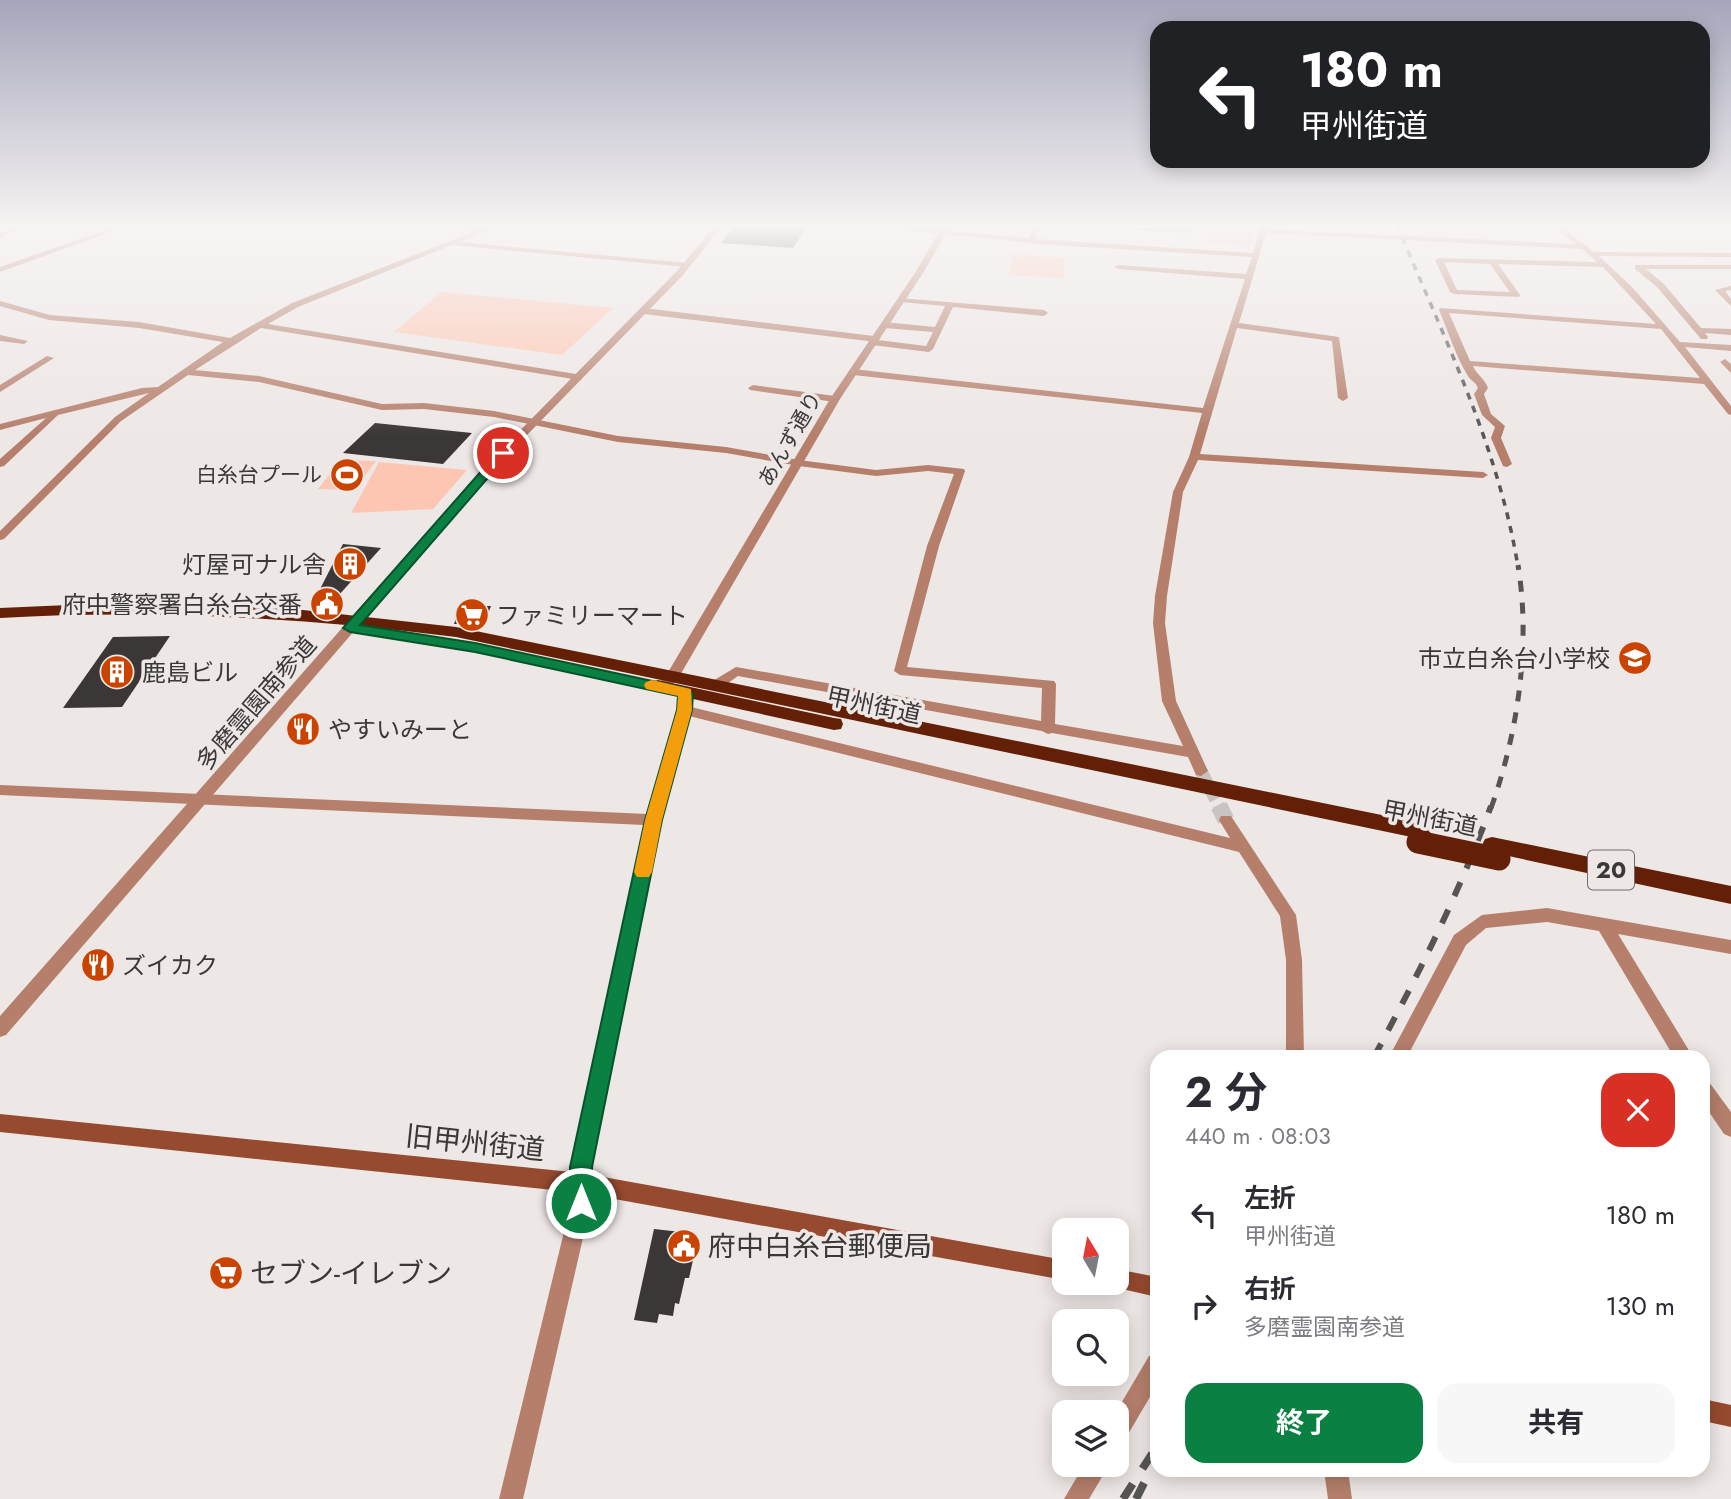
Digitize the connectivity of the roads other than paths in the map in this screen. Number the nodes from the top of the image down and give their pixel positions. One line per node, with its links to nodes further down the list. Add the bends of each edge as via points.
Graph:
1 (318, 295): 13 (street)
2 (659, 295): 10 (street, 多磨霊園南参道)
3 (904, 295): 7 (street, あんず通り)
4 (1243, 295): 12 (street)
5 (1638, 295): 15 (street)
6 (1668, 295): 17 (street)
7 (901, 300): 9 (street); 14 (street, あんず通り)
8 (0, 303): 21 (street, via 49,317 129,324)
9 (950, 305): 11 (street); 16 (street)
10 (644, 311): 22 (street); 32 (street, 多磨霊園南参道)
11 (1044, 313)
12 (1234, 324): 37 (street, via 1336,339); 39 (street)
13 (259, 325): 21 (street); 32 (street)
14 (884, 325): 16 (street); 22 (street, あんず通り)
15 (1663, 327): 23 (street); 28 (street, via 1443,310)
16 (937, 330): 22 (street, via 929,349)
17 (1698, 330): 18 (street); 24 (street)
18 (1731, 332)
19 (0, 338): 20 (street)
20 (24, 341)
21 (231, 341): 30 (street)
22 (873, 341): 31 (street, あんず通り)
23 (1676, 344): 24 (street); 33 (street)
24 (1712, 346): 25 (street)
25 (1731, 348)
26 (50, 358): 35 (street)
27 (1731, 362): 29 (street, via 1724,362)
28 (1466, 363): 33 (street); 47 (street, via 1481,382 1479,394 1487,415 1500,426 1496,438)
29 (1731, 369)
30 (185, 372): 36 (street); 42 (street, via 259,379 382,407 424,406)
31 (853, 372): 38 (street, あんず通り); 39 (street)
32 (579, 377): 42 (street, 多磨霊園南参道)
33 (1707, 381): 40 (street)
34 (753, 388): 38 (street)
35 (0, 390)
36 (159, 390): 41 (street); 49 (street, via 118,419)
37 (1343, 398)
38 (835, 399): 45 (street, あんず通り)
39 (1207, 411): 44 (street)
40 (1731, 412)
41 (58, 413): 43 (street); 46 (street)
42 (534, 422): 45 (street, via 618,439); 52 (street, 多磨霊園南参道)
43 (0, 427)
44 (1194, 457): 48 (street); 57 (street, via 1178,492 1159,623 1169,701)
45 (799, 463): 53 (street, あんず通り); 56 (street, via 876,472 960,471 933,546 900,671 1049,684)
46 (0, 464)
47 (1507, 464)
48 (1483, 475)
49 (0, 537)
50 (0, 613): 52 (highway, 甲州街道 / 20, via 131,607)
51 (0, 622): 52 (highway, 甲州街道 / 20, via 121,617)
52 (353, 623): 53 (highway, 甲州街道 / 20); 60 (street, 多磨霊園南参道)
53 (664, 681): 54 (highway, 甲州街道 / 20); 55 (highway, 甲州街道 / 20)
54 (716, 685): 56 (street, via 736,671); 63 (highway, 甲州街道 / 20)
55 (685, 702): 61 (street); 63 (highway, 甲州街道 / 20); 64 (street)
56 (1048, 729): 57 (street)
57 (1192, 753): 58 (street)
58 (1201, 771)
59 (0, 790): 60 (street)
60 (201, 797): 61 (street); 70 (street, 多磨霊園南参道)
61 (653, 820): 77 (street)
62 (1226, 820): 64 (street)
63 (1420, 836): 65 (highway, 甲州街道 / 20, bridge)
64 (1243, 847): 71 (street, via 1288,915 1294,960)
65 (1495, 852): 66 (highway, 甲州街道 / 20); 67 (highway, 甲州街道 / 20)
66 (1731, 895)
67 (1731, 908)
68 (1603, 923): 69 (street); 72 (street, via 1547,915 1482,922 1460,940); 73 (street)
69 (1731, 947)
70 (0, 1029)
71 (1295, 1050)
72 (1402, 1050)
73 (1680, 1050)
74 (1710, 1097): 76 (street)
75 (0, 1123): 77 (main road, 旧甲州街道)
76 (1731, 1128)
77 (581, 1183): 78 (main road, 旧甲州街道); 87 (street, via 581,1203)
78 (1052, 1267)
79 (1129, 1282): 80 (main road)
80 (1150, 1286)
81 (1150, 1376): 82 (street)
82 (1129, 1411)
83 (1710, 1412): 84 (main road)
84 (1731, 1416)
85 (1090, 1477): 88 (street)
86 (1337, 1477): 89 (street)
87 (511, 1499)
88 (1076, 1499)
89 (1340, 1499)

